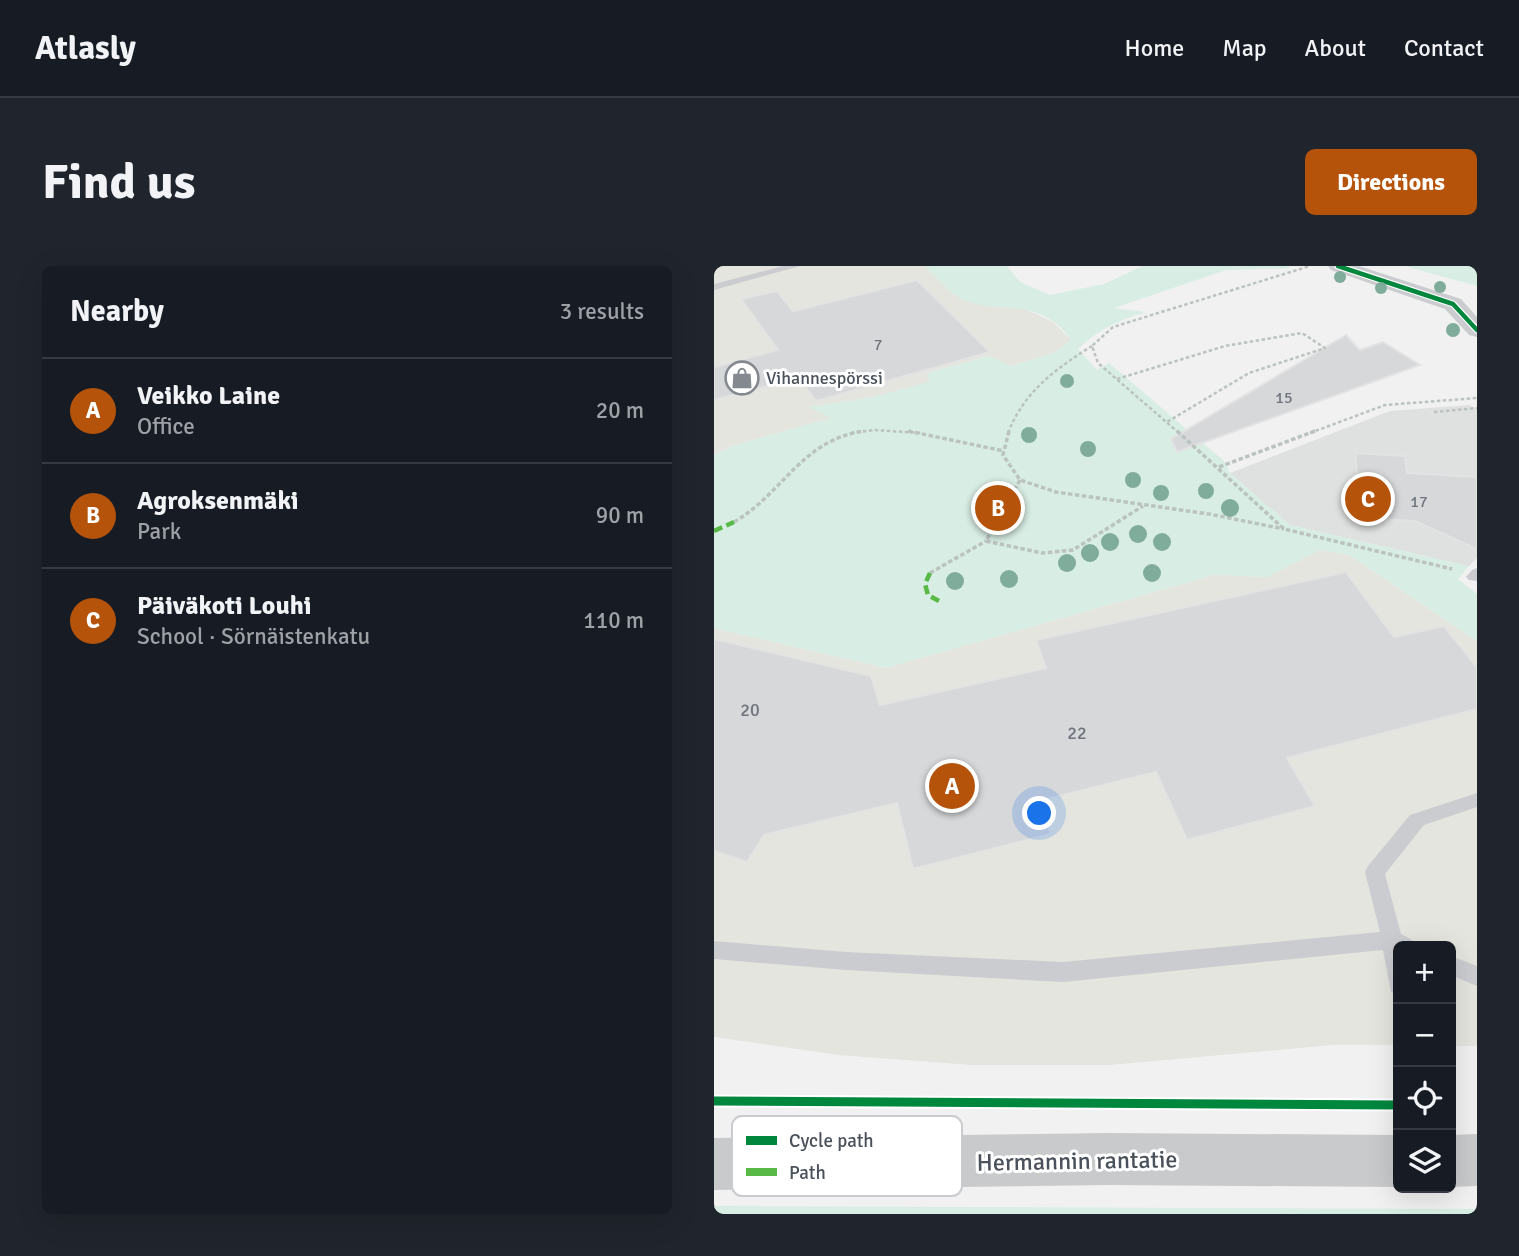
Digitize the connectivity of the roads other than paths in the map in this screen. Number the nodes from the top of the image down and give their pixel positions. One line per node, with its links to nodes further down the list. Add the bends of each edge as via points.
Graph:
1 (795, 266): 3 (lane)
2 (1338, 266): 5 (street, via 1453,304)
3 (767, 270): 4 (lane)
4 (714, 287)
5 (1477, 330)
6 (1477, 800): 7 (lane, via 1416,820 1375,872)
7 (1398, 941)
8 (1393, 944): 9 (lane, via 1063,972)
9 (714, 950)
10 (1456, 967): 11 (lane)
11 (1477, 976)
12 (1477, 1160): 15 (main road)
13 (962, 1161): 14 (main road, Hermannin rantatie)
14 (1393, 1161)
15 (1456, 1161)
16 (714, 1164): 17 (main road, Hermannin rantatie)
17 (732, 1164)

